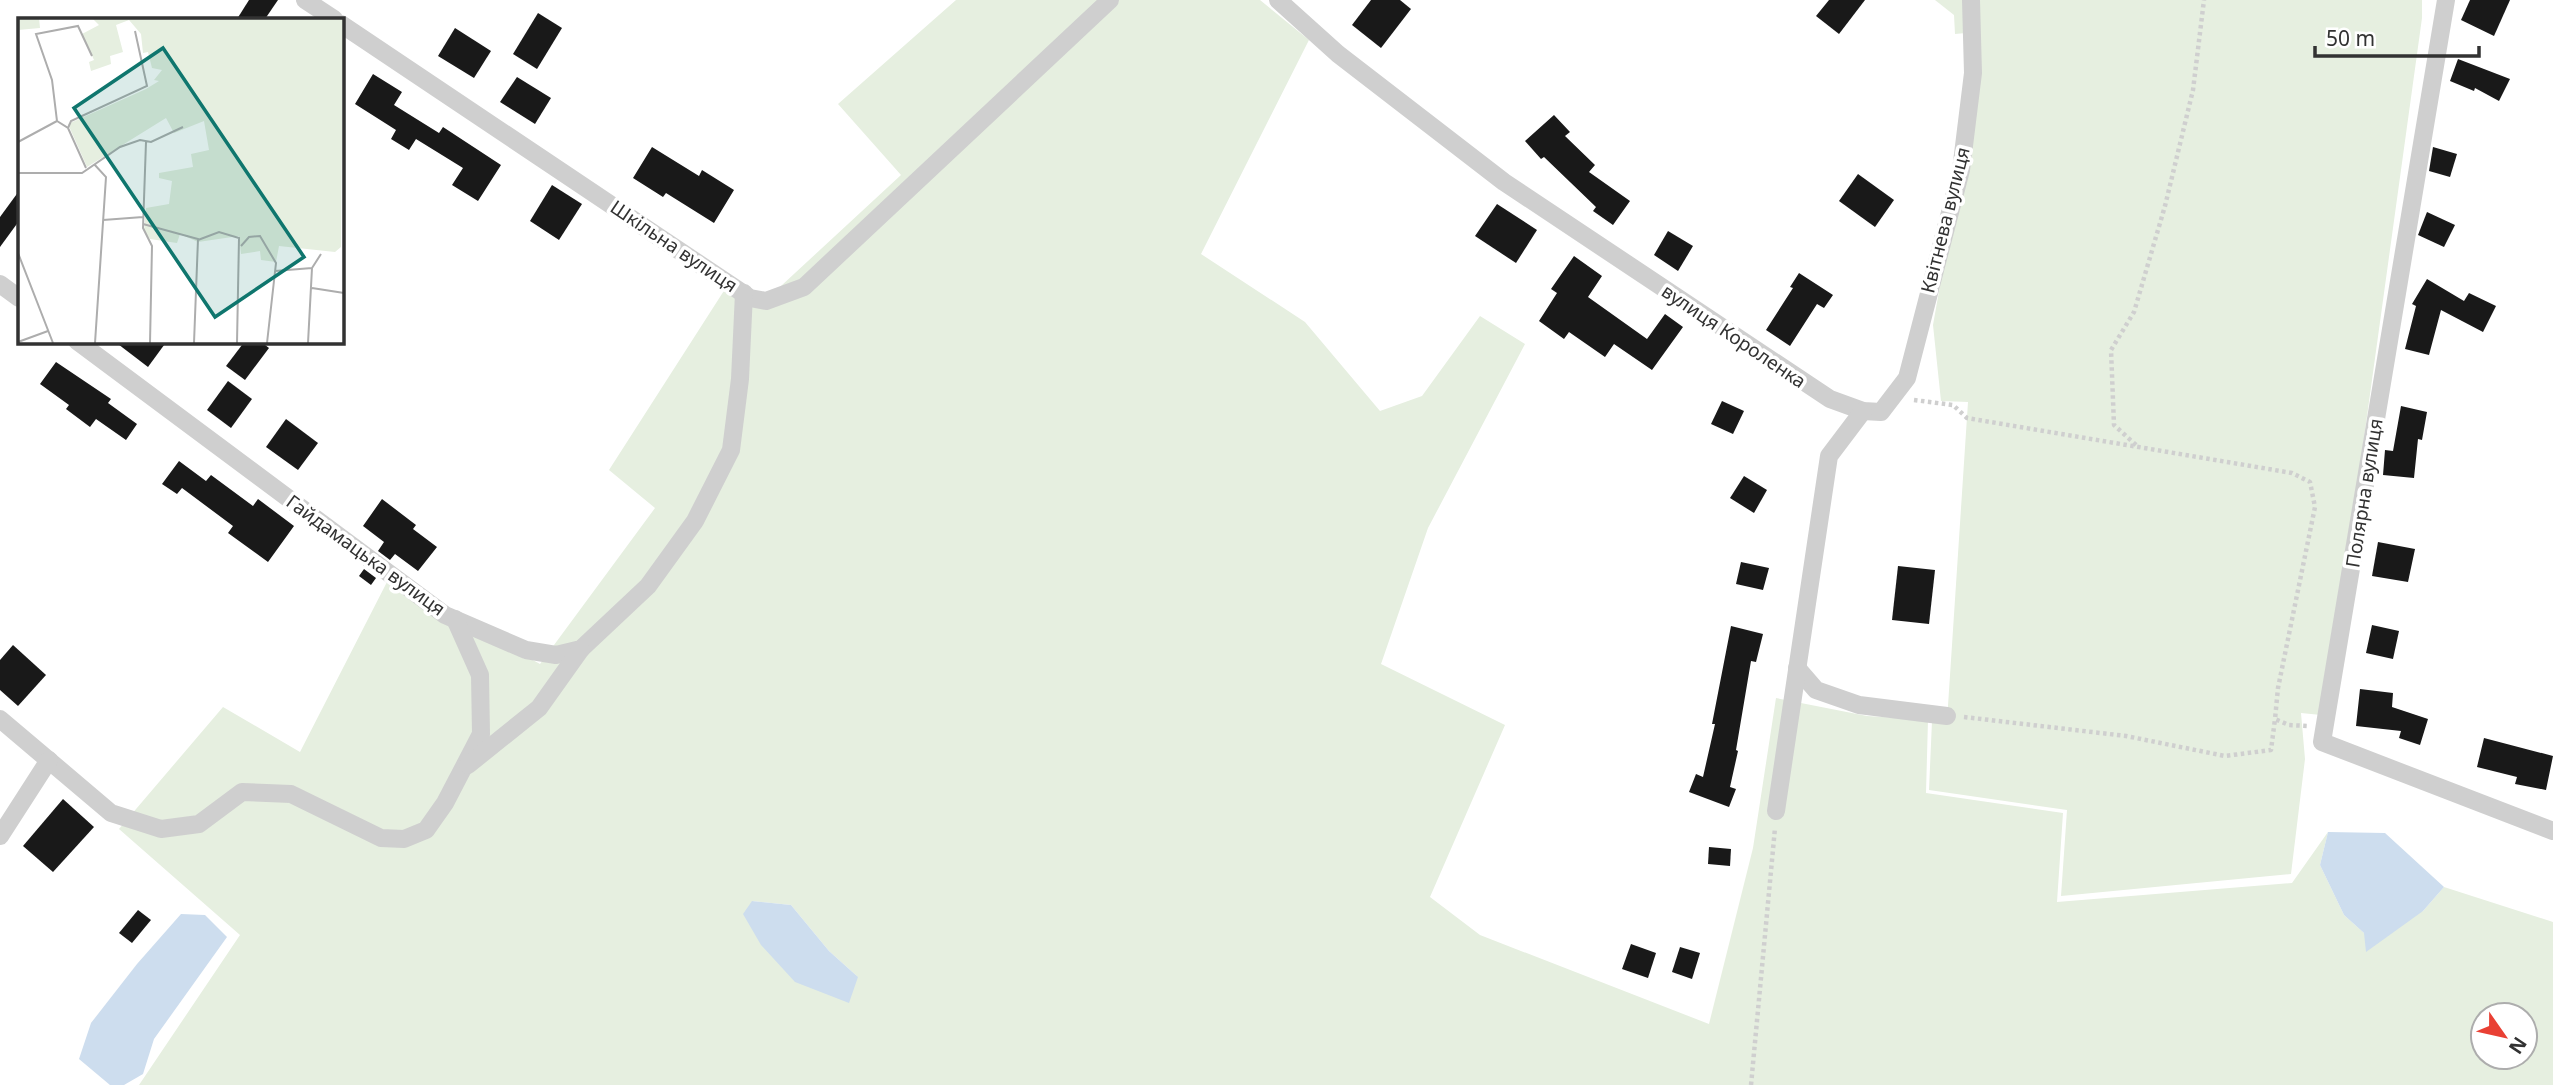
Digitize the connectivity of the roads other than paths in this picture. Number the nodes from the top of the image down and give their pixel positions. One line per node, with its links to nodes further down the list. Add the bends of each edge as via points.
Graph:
1 (305, 0): 6 (street)
2 (1110, 0): 9 (street, Шкільна вулиця, via 804,287 766,301)
3 (1278, 0): 12 (street, вулиця Короленка, via 1338,54 1504,182 1830,399)
4 (1971, 0): 12 (street, Квітнева вулиця, via 1973,73 1961,170 1907,378)
5 (2446, 0): 21 (street, Полярна вулиця, via 2322,742)
6 (332, 18)
7 (343, 25): 9 (street, Шкільна вулиця)
8 (0, 284): 10 (street)
9 (744, 293): 14 (street, via 731,450 695,521 648,586)
10 (18, 297)
11 (80, 343): 13 (street, Гайдамацька вулиця)
12 (1872, 412): 15 (street, via 1829,456)
13 (455, 619): 14 (street, Гайдамацька вулиця, via 526,650 556,655); 19 (street, via 480,675 481,734)
14 (582, 649): 19 (street, via 539,708)
15 (1797, 668): 16 (street, via 1816,690 1859,705); 20 (street)
16 (1947, 716)
17 (0, 719): 18 (street)
18 (49, 760): 19 (street, via 111,813 161,829 199,824 242,792 291,794 381,838 404,839 426,830); 22 (street)
19 (463, 769)
20 (1776, 811)
21 (2553, 831)
22 (0, 836)

